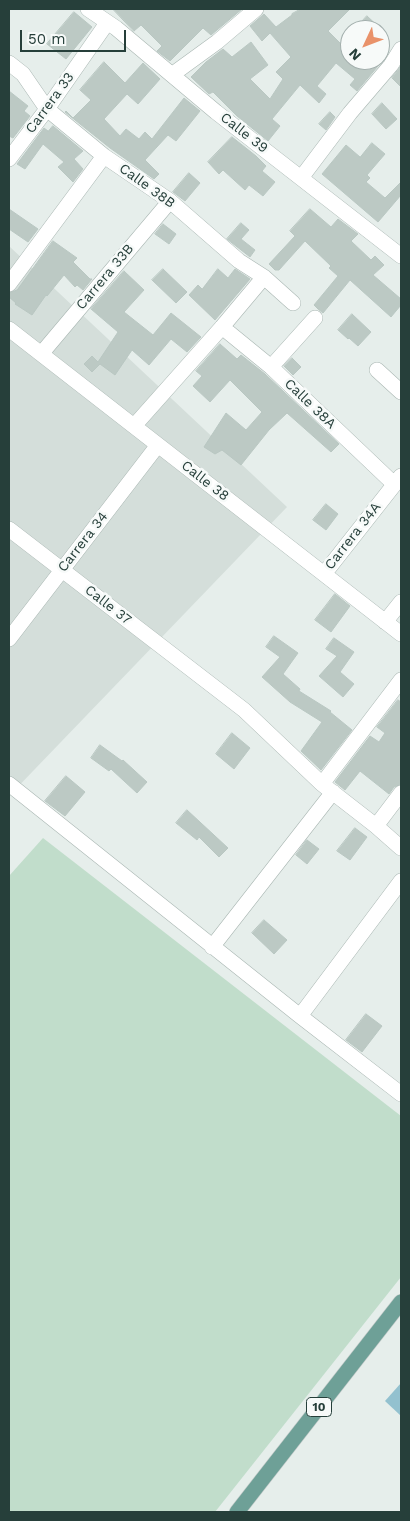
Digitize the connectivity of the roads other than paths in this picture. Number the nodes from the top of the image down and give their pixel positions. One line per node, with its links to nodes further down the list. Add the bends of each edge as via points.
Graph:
1 (88, 9): 3 (street, Calle 39)
2 (256, 9): 6 (street)
3 (107, 23): 6 (street, Calle 39); 7 (street, Carrera 33)
4 (401, 49): 10 (street)
5 (9, 63): 7 (street, Calle 38B, via 23,74)
6 (172, 74): 10 (street, Calle 39)
7 (47, 109): 8 (street, Calle 38B); 9 (street, Carrera 33)
8 (104, 156): 11 (street, Calle 38B); 14 (street)
9 (9, 159)
10 (301, 178): 12 (street, Calle 39)
11 (170, 201): 13 (street, Calle 38B, via 239,261); 19 (street, Carrera 33B)
12 (401, 256)
13 (264, 277): 15 (street, Calle 38B); 17 (street)
14 (9, 284)
15 (294, 303)
16 (315, 318): 20 (street)
17 (222, 327): 20 (street, Calle 38A); 23 (street)
18 (9, 329): 19 (street, Calle 38)
19 (41, 354): 23 (street, Calle 38)
20 (271, 367): 25 (street, Calle 38A)
21 (377, 370): 22 (street)
22 (401, 392)
23 (134, 426): 24 (street, Calle 38)
24 (158, 445): 27 (street, Carrera 34); 28 (street, Calle 38)
25 (398, 480): 28 (street, Carrera 34A)
26 (9, 529): 27 (street, Calle 37)
27 (62, 570): 32 (street, Carrera 34); 35 (street, Calle 37, via 244,710)
28 (324, 574): 30 (street, Calle 38)
29 (401, 602): 30 (street)
30 (386, 622): 31 (street, Calle 38)
31 (401, 634)
32 (9, 639)
33 (401, 680): 35 (street)
34 (9, 784): 40 (street)
35 (327, 788): 37 (street, Calle 37); 40 (street)
36 (401, 793): 37 (street)
37 (376, 826): 38 (street, Calle 37)
38 (401, 848)
39 (401, 881): 41 (street)
40 (212, 946): 41 (street)
41 (300, 1016): 42 (street)
42 (401, 1094)
43 (401, 1302): 44 (main road, 10)
44 (237, 1512)

